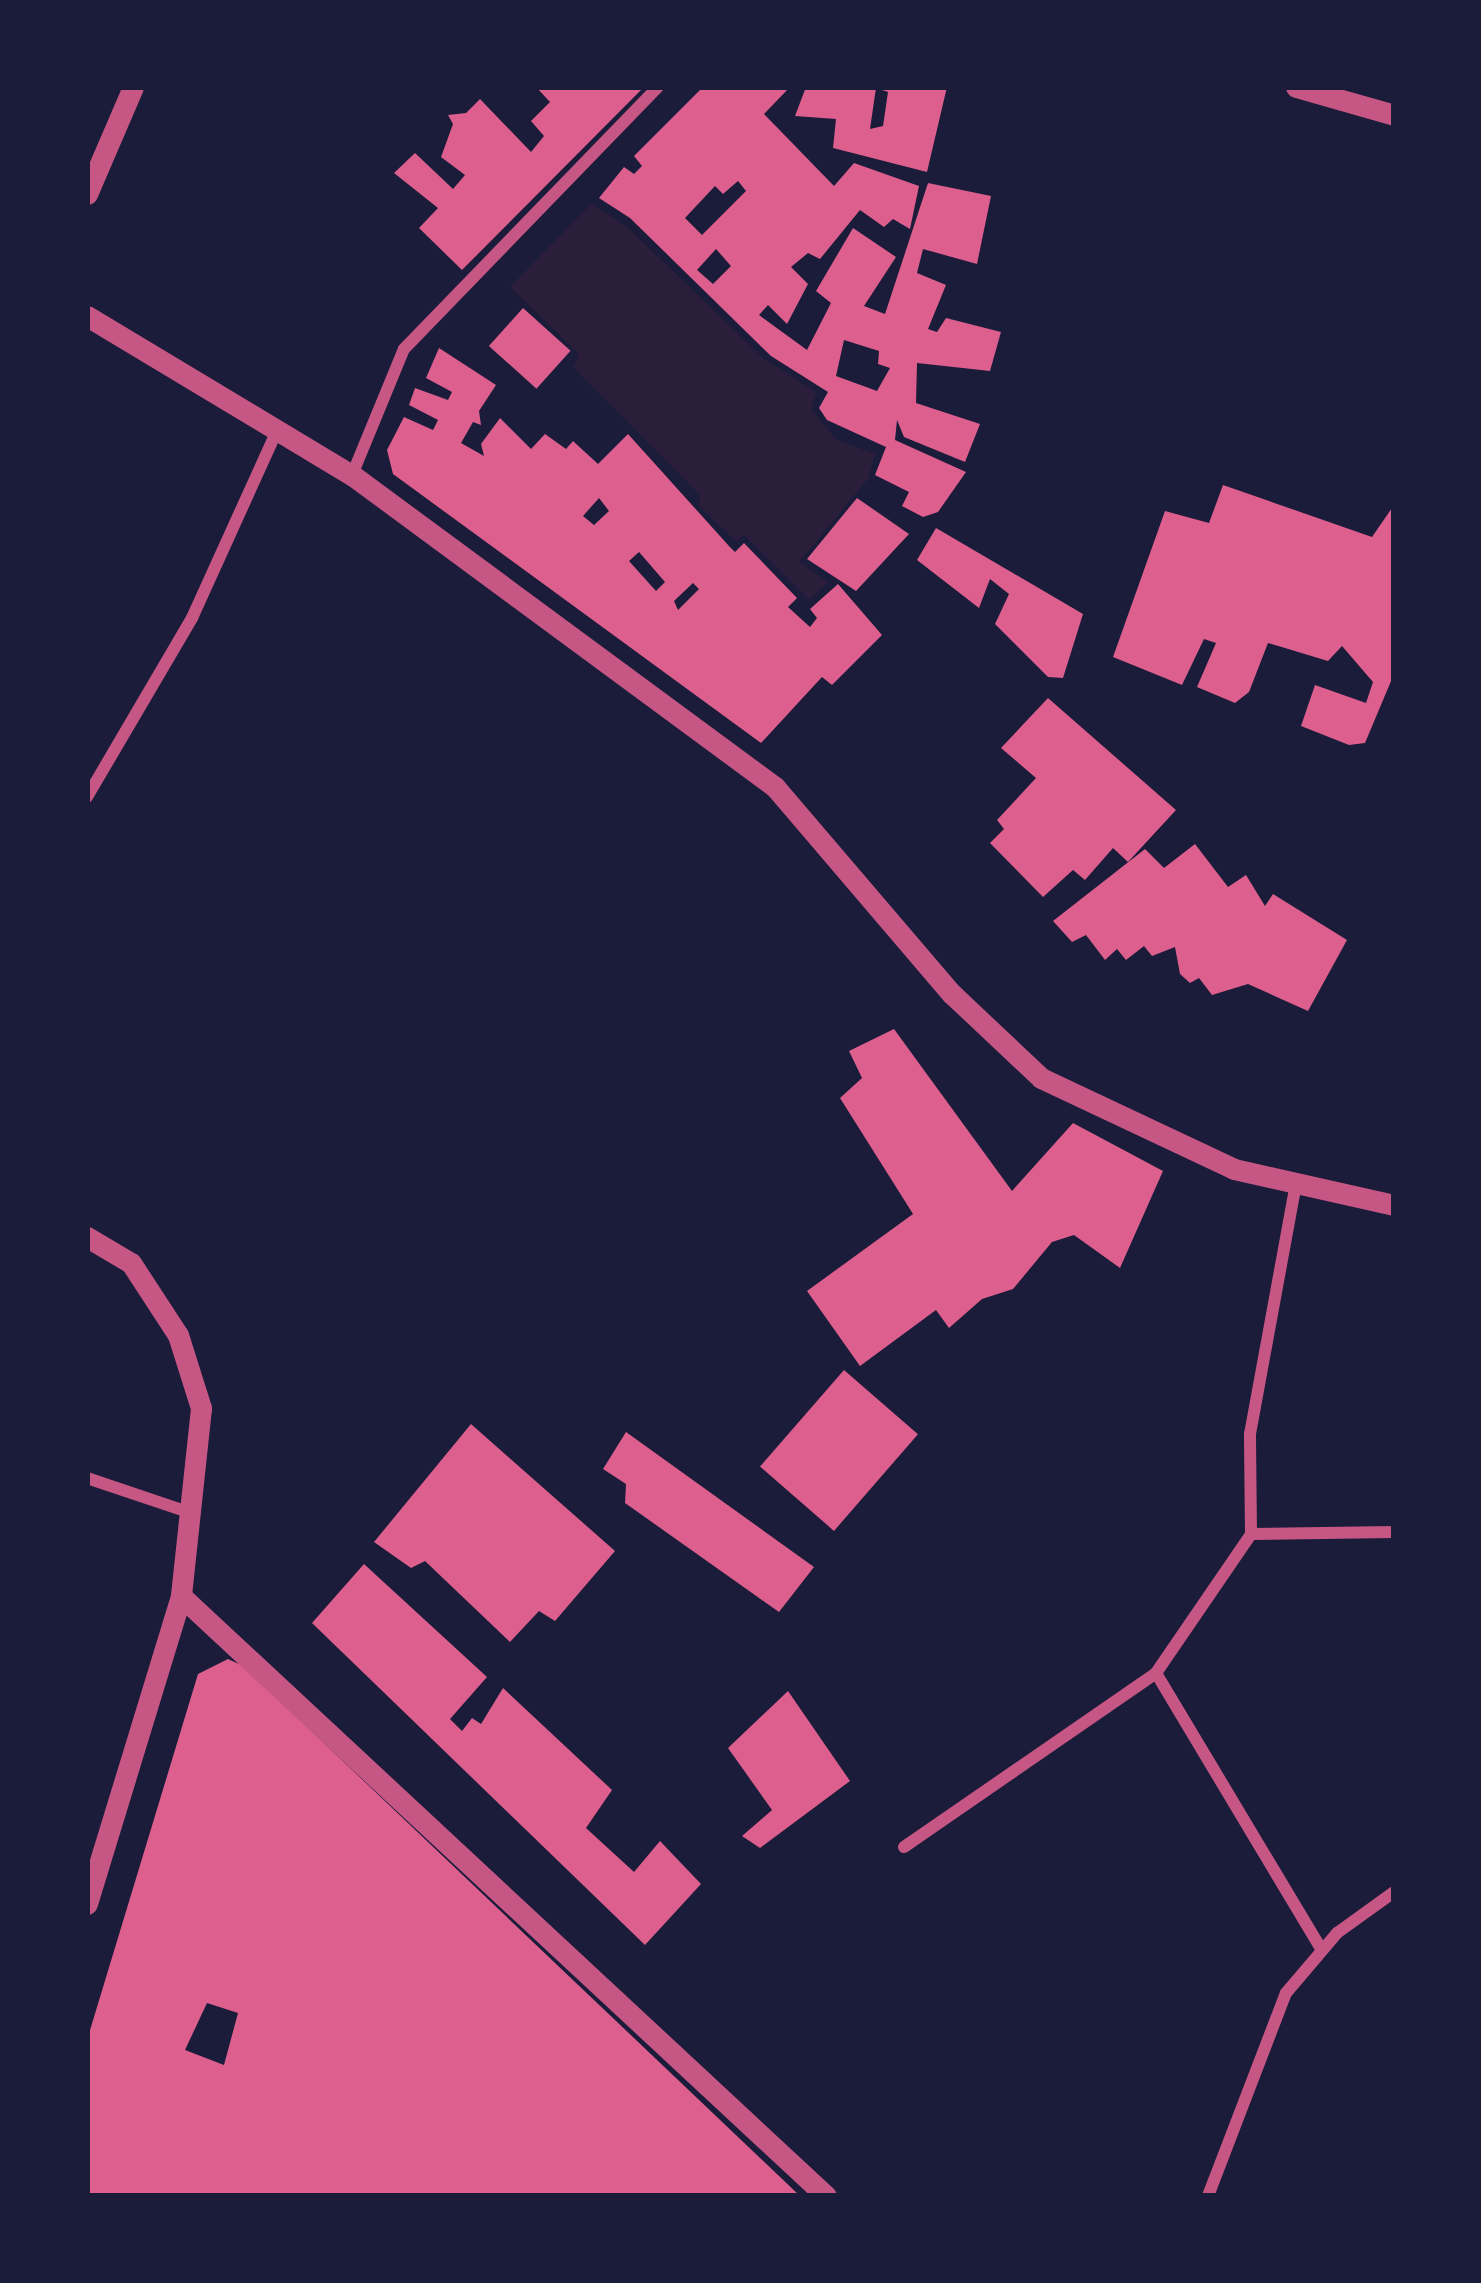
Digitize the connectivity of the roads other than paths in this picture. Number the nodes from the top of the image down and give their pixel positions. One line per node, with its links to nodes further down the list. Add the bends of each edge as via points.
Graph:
1 (133, 87): 5 (street)
2 (658, 87): 8 (street, via 404,350)
3 (1296, 87): 4 (street)
4 (1394, 115)
5 (87, 194)
6 (87, 316): 7 (street)
7 (277, 430): 8 (street); 9 (street, via 192,618)
8 (352, 475): 10 (street, via 776,787 952,994 1041,1078 1234,1169)
9 (87, 797)
10 (1296, 1183): 11 (street); 16 (street, via 1250,1434)
11 (1394, 1205)
12 (87, 1237): 14 (street, via 131,1263 178,1334 201,1408)
13 (87, 1478): 14 (street)
14 (188, 1512): 17 (street)
15 (1394, 1532): 16 (street)
16 (1250, 1534): 18 (street)
17 (182, 1596): 21 (street); 23 (street)
18 (1156, 1673): 19 (street); 22 (street)
19 (904, 1847)
20 (1394, 1892): 22 (street)
21 (87, 1904)
22 (1322, 1950): 24 (street, via 1286,1993)
23 (826, 2196)
24 (1208, 2196)

